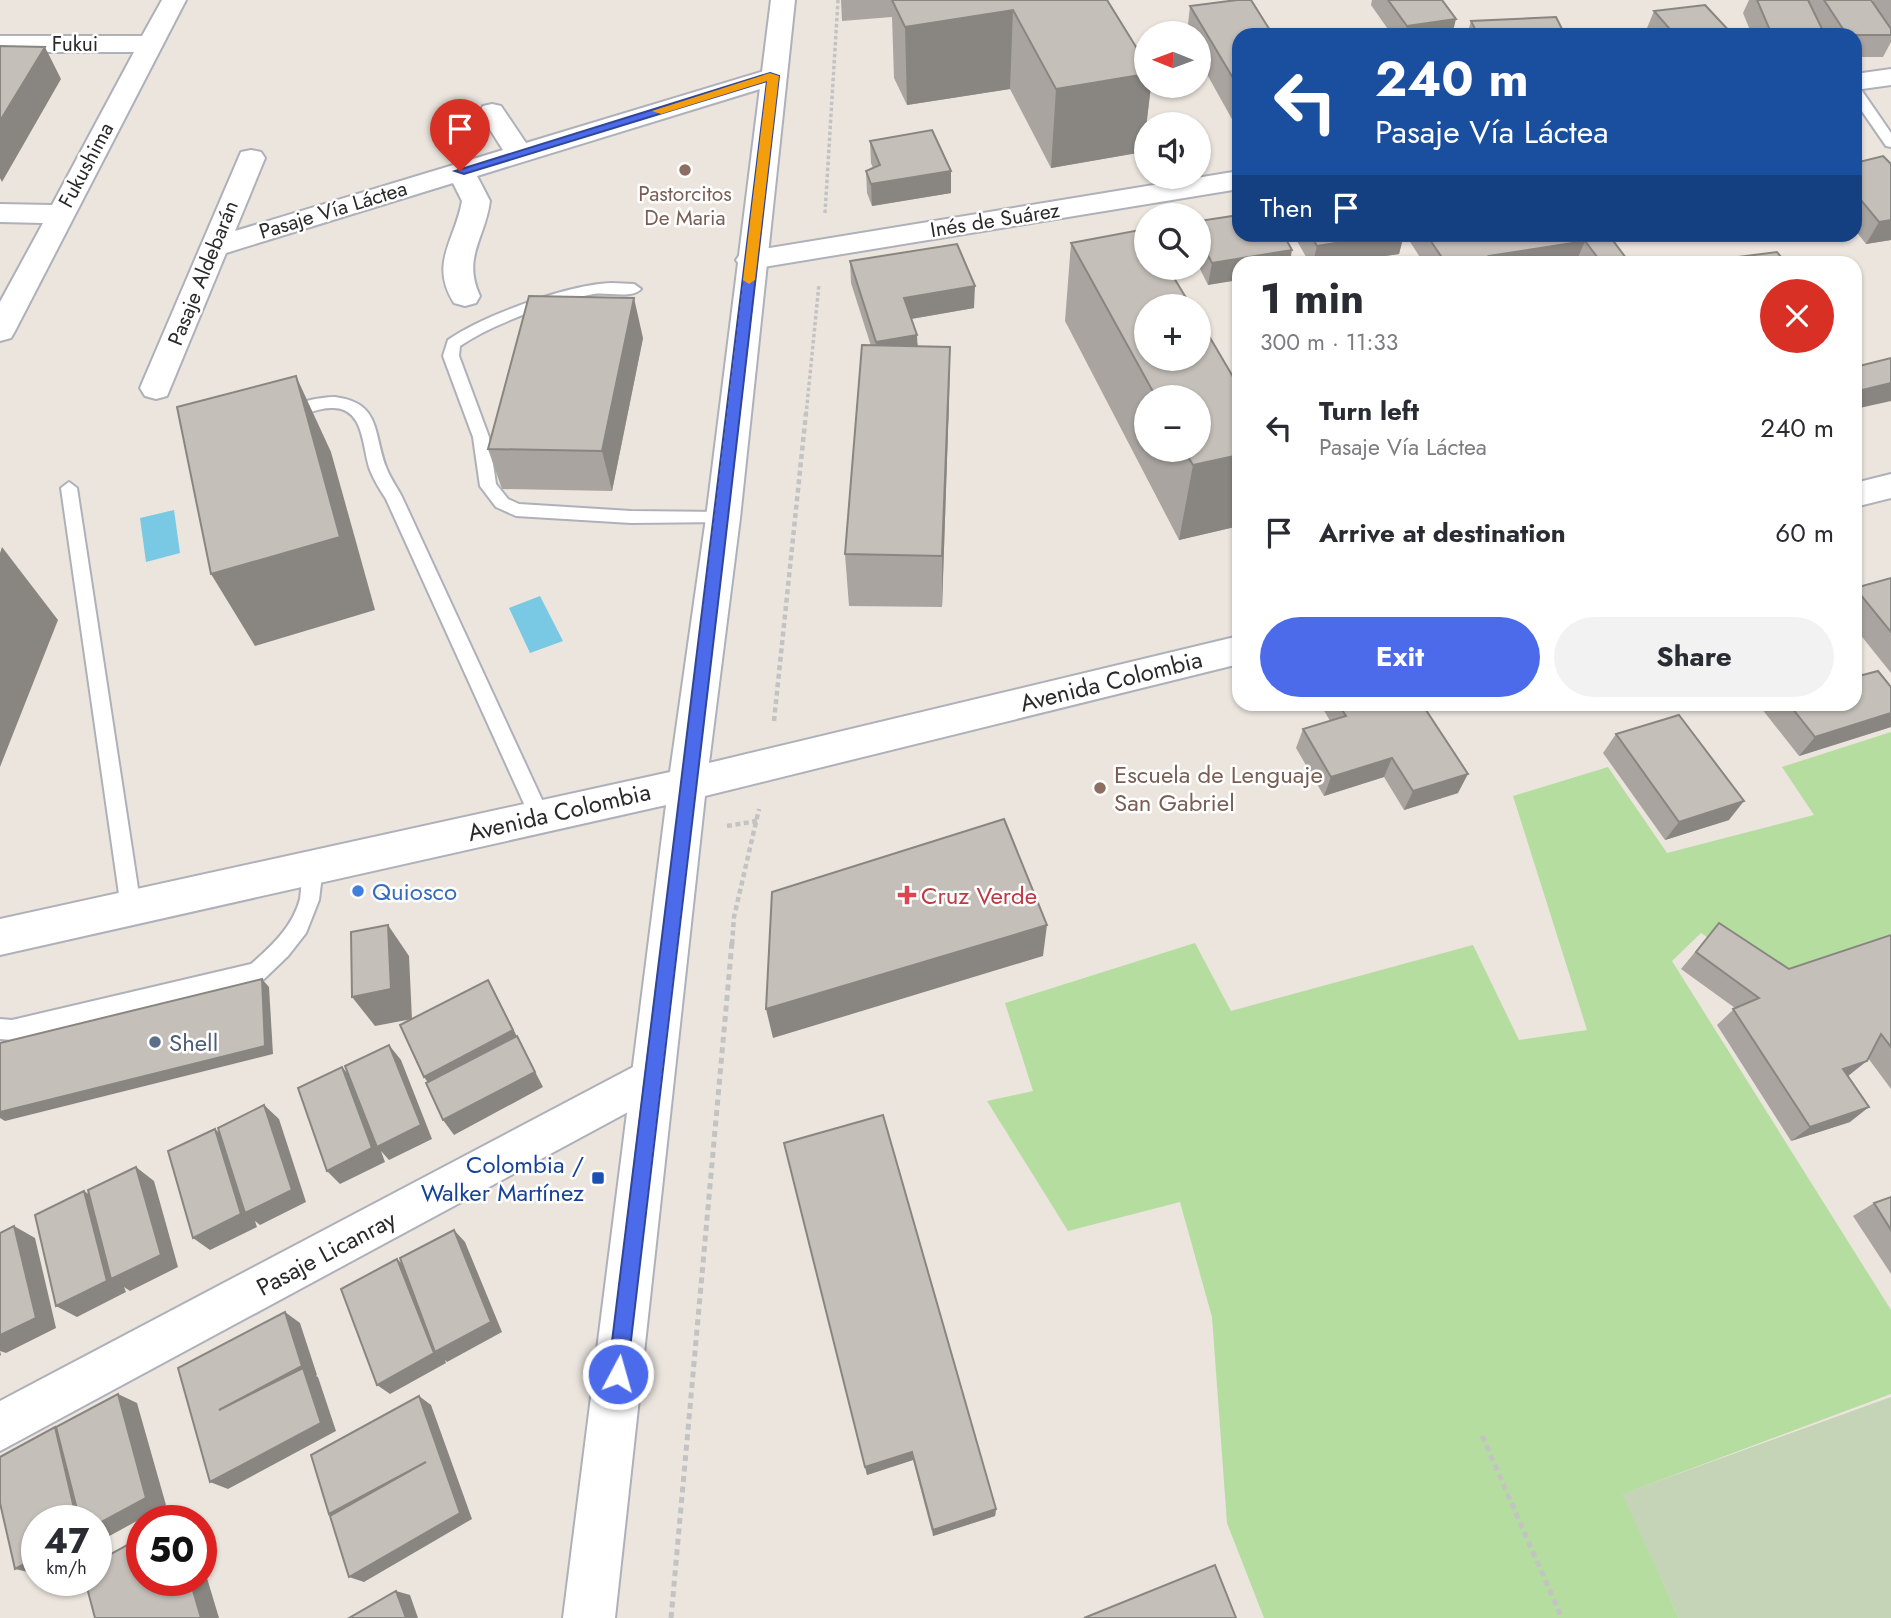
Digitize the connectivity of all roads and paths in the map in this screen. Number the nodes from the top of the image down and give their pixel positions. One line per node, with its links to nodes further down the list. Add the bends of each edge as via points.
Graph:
1 (174, 0): 5 (street, Fukushima)
2 (783, 0): 6 (street)
3 (838, 0): 19 (path)
4 (0, 44): 5 (street, Fukui)
5 (150, 44): 17 (street, Fukushima)
6 (774, 76): 12 (street, Pasaje Vía Láctea); 20 (street)
7 (1891, 77): 8 (street)
8 (1862, 81)
9 (1862, 100): 11 (lane)
10 (492, 111): 12 (street)
11 (1891, 143)
12 (519, 153): 14 (street, Pasaje Vía Láctea)
13 (251, 158): 18 (street, Pasaje Aldebarán)
14 (460, 171): 18 (street, Pasaje Vía Láctea); 22 (street, via 476,201 456,261 457,282)
15 (1232, 181): 19 (street, Inés de Suárez)
16 (0, 214): 17 (street)
17 (60, 214): 23 (street, Fukushima)
18 (214, 247): 24 (street, Pasaje Aldebarán)
19 (823, 248): 20 (street, Inés de Suárez); 31 (path)
20 (751, 260): 29 (street)
21 (634, 289): 29 (lane, via 592,289 469,333 453,344 451,356 481,438 488,486 502,503 516,510)
22 (465, 296)
23 (0, 331)
24 (156, 388)
25 (271, 419): 33 (lane, via 335,402 358,409 364,416 378,469)
26 (1891, 486): 28 (street)
27 (69, 488): 35 (lane)
28 (1862, 493)
29 (723, 519): 32 (street)
30 (1232, 652): 31 (street, Avenida Colombia)
31 (770, 764): 32 (street, Avenida Colombia); 42 (path, via 734,917)
32 (689, 784): 33 (street, Avenida Colombia); 38 (street)
33 (540, 817): 34 (street, Avenida Colombia)
34 (313, 867): 35 (street, Avenida Colombia); 37 (lane, via 309,908 299,928 257,972 12,1030)
35 (131, 908): 36 (street, Avenida Colombia)
36 (0, 937)
37 (0, 1029)
38 (652, 1077): 39 (street, Pasaje Licanray); 41 (street)
39 (0, 1427)
40 (1482, 1436): 43 (path)
41 (589, 1618)
42 (671, 1618)
43 (1562, 1618)

